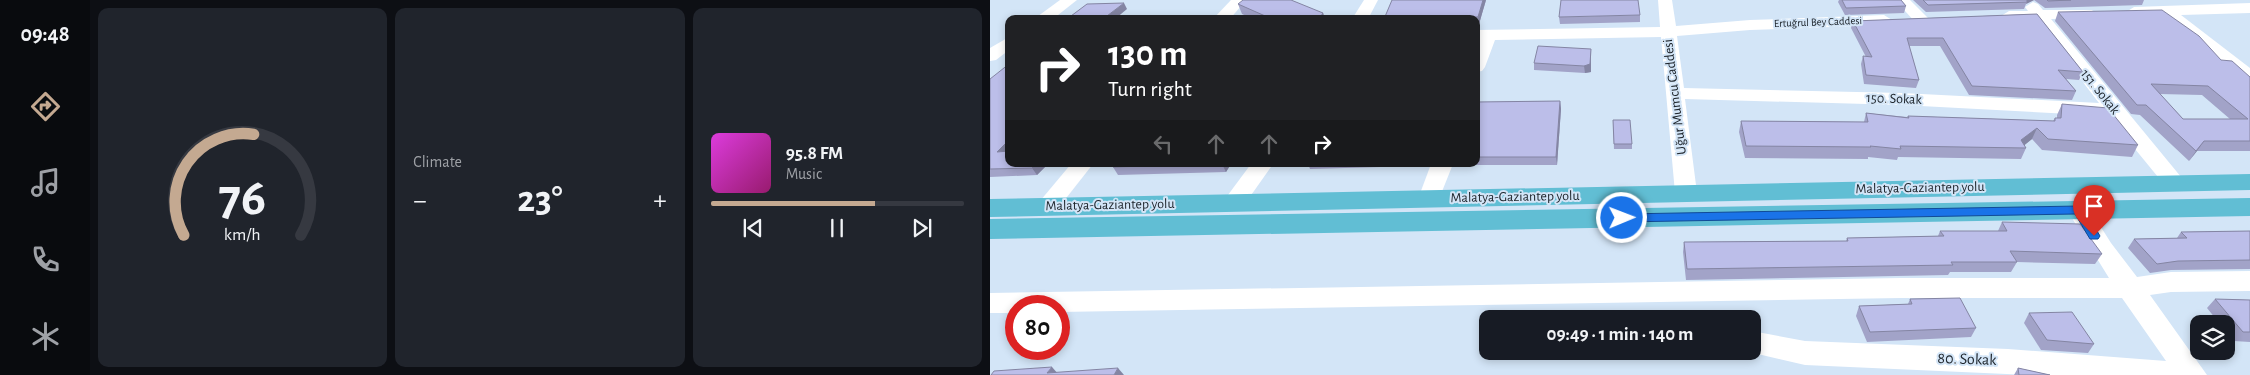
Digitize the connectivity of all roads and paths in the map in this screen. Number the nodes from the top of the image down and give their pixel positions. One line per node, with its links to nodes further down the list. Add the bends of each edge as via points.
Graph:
1 (1070, 0): 11 (street)
2 (1239, 0): 12 (street)
3 (1371, 0): 13 (street)
4 (1665, 0): 18 (street, Uğur Mumcu Caddesi)
5 (1902, 0): 17 (street)
6 (2025, 0): 14 (street, 151. Sokak)
7 (2250, 8): 8 (street)
8 (2166, 11): 9 (street); 24 (street)
9 (2118, 12)
10 (2098, 13): 14 (street)
11 (1048, 15)
12 (1225, 15)
13 (1362, 15)
14 (2041, 15): 15 (street); 26 (street, 151. Sokak)
15 (1995, 17)
16 (1939, 18): 17 (street, Ertuğrul Bey Caddesi)
17 (1921, 19): 18 (street, Ertuğrul Bey Caddesi, via 1750,25)
18 (1667, 32): 19 (street, Ertuğrul Bey Caddesi); 25 (street, Uğur Mumcu Caddesi)
19 (1482, 35)
20 (990, 41): 21 (street)
21 (1005, 41)
22 (1005, 44): 23 (street)
23 (990, 56)
24 (2250, 77)
25 (1675, 92): 26 (street, 150. Sokak); 32 (street, Uğur Mumcu Caddesi)
26 (2114, 110): 31 (street, 151. Sokak)
27 (1080, 167): 35 (street)
28 (1260, 167): 34 (street)
29 (1441, 167): 33 (street)
30 (2250, 182): 31 (highway, Malatya-Gaziantep yolu)
31 (2175, 183): 32 (highway, Malatya-Gaziantep yolu)
32 (1686, 193): 33 (highway, Malatya-Gaziantep yolu)
33 (1430, 199): 34 (highway, Malatya-Gaziantep yolu)
34 (1234, 203): 35 (highway, Malatya-Gaziantep yolu)
35 (1048, 206): 37 (highway, Malatya-Gaziantep yolu)
36 (2250, 207): 38 (highway, Malatya-Gaziantep yolu)
37 (990, 208)
38 (2079, 210): 39 (highway, Malatya-Gaziantep yolu); 41 (street)
39 (990, 229)
40 (2250, 281): 41 (street, via 2171,282)
41 (2131, 288): 42 (street, via 1901,288); 45 (street)
42 (990, 303)
43 (1761, 344): 44 (street, 80. Sokak, via 1805,352 2008,361)
44 (2182, 375)
45 (2192, 375)

